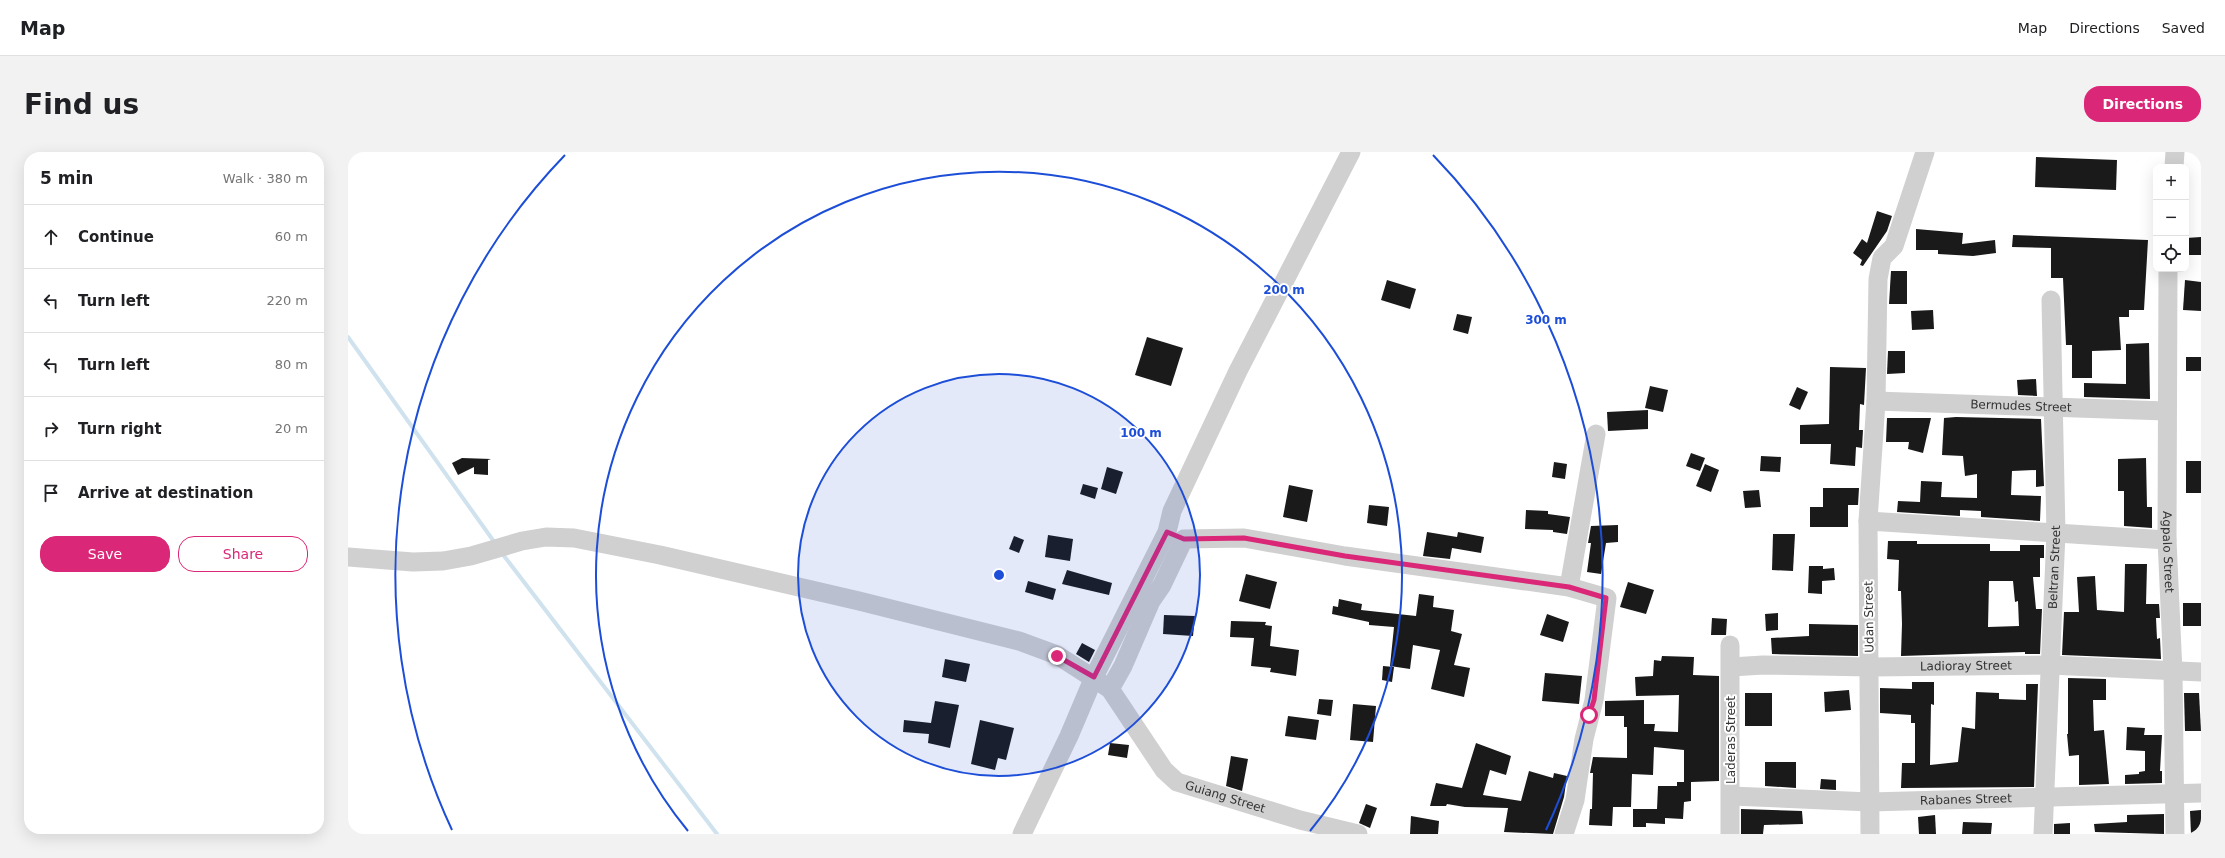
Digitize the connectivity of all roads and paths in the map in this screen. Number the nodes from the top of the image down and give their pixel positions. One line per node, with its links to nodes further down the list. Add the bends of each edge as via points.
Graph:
1 (1351, 152): 13 (street, via 1238,371 1172,511)
2 (1925, 152): 7 (street, Udan Street, via 1894,246 1882,258 1878,279)
3 (2175, 152): 4 (street)
4 (2174, 164)
5 (2168, 272): 9 (street, Agpalo Street)
6 (2052, 300): 8 (street, Beltran Street)
7 (1876, 401): 8 (street, Bermudes Street); 11 (street, Udan Street)
8 (2055, 409): 9 (street, Bermudes Street); 12 (street, Beltran Street)
9 (2166, 411): 14 (street, Agpalo Street)
10 (1596, 434): 16 (street)
11 (1868, 521): 12 (street); 20 (street, Udan Street)
12 (2056, 533): 14 (street); 18 (street, Beltran Street)
13 (1176, 535): 16 (street, via 1244,538 1345,556); 23 (street); 24 (street, via 1162,585 1151,601)
14 (2167, 540): 21 (street, Agpalo Street)
15 (348, 557): 23 (street, Guiang Street, via 413,562 442,560 471,556 522,541 546,537 574,538 660,555 1019,641 1057,656)
16 (1569, 587): 32 (street, via 1606,598 1594,700 1584,739 1575,800)
17 (1730, 645): 19 (street, Laderas Street)
18 (2050, 665): 20 (street, Ladioray Street); 21 (street, Ladioray Street); 28 (street, Beltran Street)
19 (1731, 667): 20 (street, Ladioray Street); 27 (street, Laderas Street)
20 (1870, 667): 29 (street, Udan Street)
21 (2173, 672): 22 (street, Ladioray Street); 26 (street, Agpalo Street)
22 (2201, 672)
23 (1094, 677): 24 (street, Guiang Street); 30 (street)
24 (1110, 689): 31 (street, Guiang Street, via 1164,770 1177,782 1300,820)
25 (2201, 793): 26 (street, Rabanes Street)
26 (2174, 794): 28 (street, Rabanes Street); 36 (street, Agpalo Street)
27 (1731, 796): 29 (street, Rabanes Street); 33 (street, Laderas Street)
28 (2044, 797): 29 (street, Rabanes Street); 35 (street, Beltran Street)
29 (1870, 802): 34 (street, Udan Street)
30 (1022, 834)
31 (1358, 834)
32 (1564, 834)
33 (1730, 834)
34 (1870, 834)
35 (2043, 834)
36 (2175, 834)

